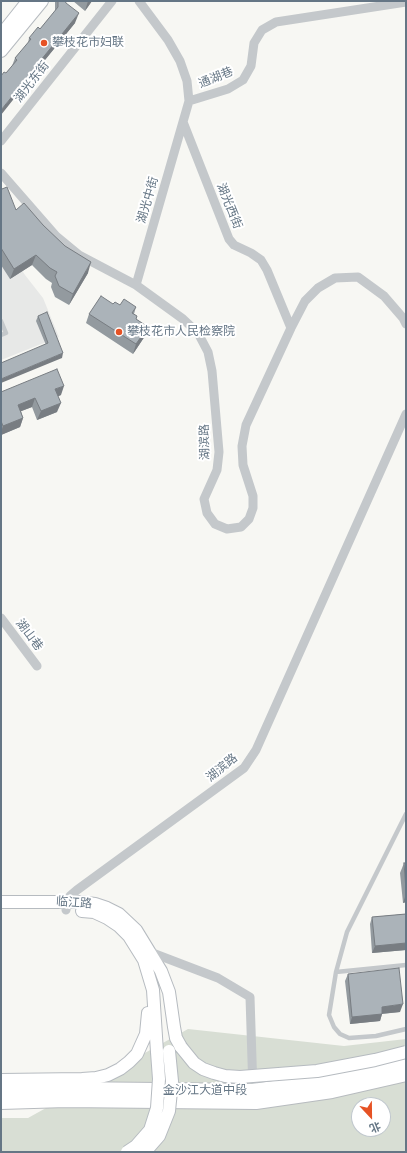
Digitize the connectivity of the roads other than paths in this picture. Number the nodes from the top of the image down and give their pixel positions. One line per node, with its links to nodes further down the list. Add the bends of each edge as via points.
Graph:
1 (28, 1): 6 (main road)
2 (42, 1): 7 (main road)
3 (112, 1): 10 (street, 湖光东街)
4 (139, 1): 8 (street, via 180,61 187,81)
5 (406, 2): 8 (street, 通湖巷, via 276,22 262,30 254,42 250,66 243,80 228,89)
6 (1, 35)
7 (1, 51)
8 (189, 101): 9 (street, 湖光中街)
9 (183, 122): 12 (street, 湖光中街); 15 (street, 湖光西街, via 229,239 234,245 261,260)
10 (1, 141)
11 (1, 173): 12 (street, 湖滨路, via 56,236 79,255)
12 (136, 285): 15 (street, 湖滨路, via 198,333 208,352 219,452 217,470 204,499 207,513 215,524 228,529 241,527 249,519 253,508 253,496 243,465 242,446 246,426)
13 (1, 321): 16 (lane, via 6,333)
14 (406, 324): 15 (street, 湖滨路, via 384,296 358,277 335,278 318,288 305,301)
15 (291, 328)
16 (1, 335)
17 (406, 414): 22 (street, 湖滨路, via 256,750 244,768 77,890 70,896)
18 (1, 618): 19 (street, 湖山巷)
19 (37, 666)
20 (406, 814): 26 (lane, via 347,932)
21 (1, 902): 22 (main road, 临江路)
22 (67, 906): 23 (main road, 临江路); 24 (main road, 临江路, via 95,904 119,914 136,930)
23 (1, 910)
24 (147, 956): 28 (main road); 29 (main road, bridge, via 166,982 175,1032 181,1047 194,1063 203,1069 225,1076 240,1077 317,1071); 32 (main road, via 148,1024 142,1044 130,1062 108,1075 96,1078); 34 (street, via 218,978 250,997)
25 (406, 965): 26 (lane)
26 (336, 972): 27 (lane, via 329,1016 340,1034 349,1038 376,1036)
27 (406, 1029)
28 (163, 1052): 38 (main road, bridge, via 157,1108 150,1130); 39 (main road, bridge, via 172,1081 169,1112 159,1136)
29 (406, 1052)
30 (406, 1062): 34 (main road, 金沙江大道中段, via 330,1080)
31 (406, 1074): 35 (main road, 金沙江大道中段, via 332,1091 256,1102)
32 (1, 1080)
33 (1, 1091): 34 (main road, 金沙江大道中段)
34 (253, 1091)
35 (29, 1101): 36 (main road, 金沙江大道中段); 37 (main road)
36 (1, 1102)
37 (1, 1109)
38 (127, 1152)
39 (145, 1152)

